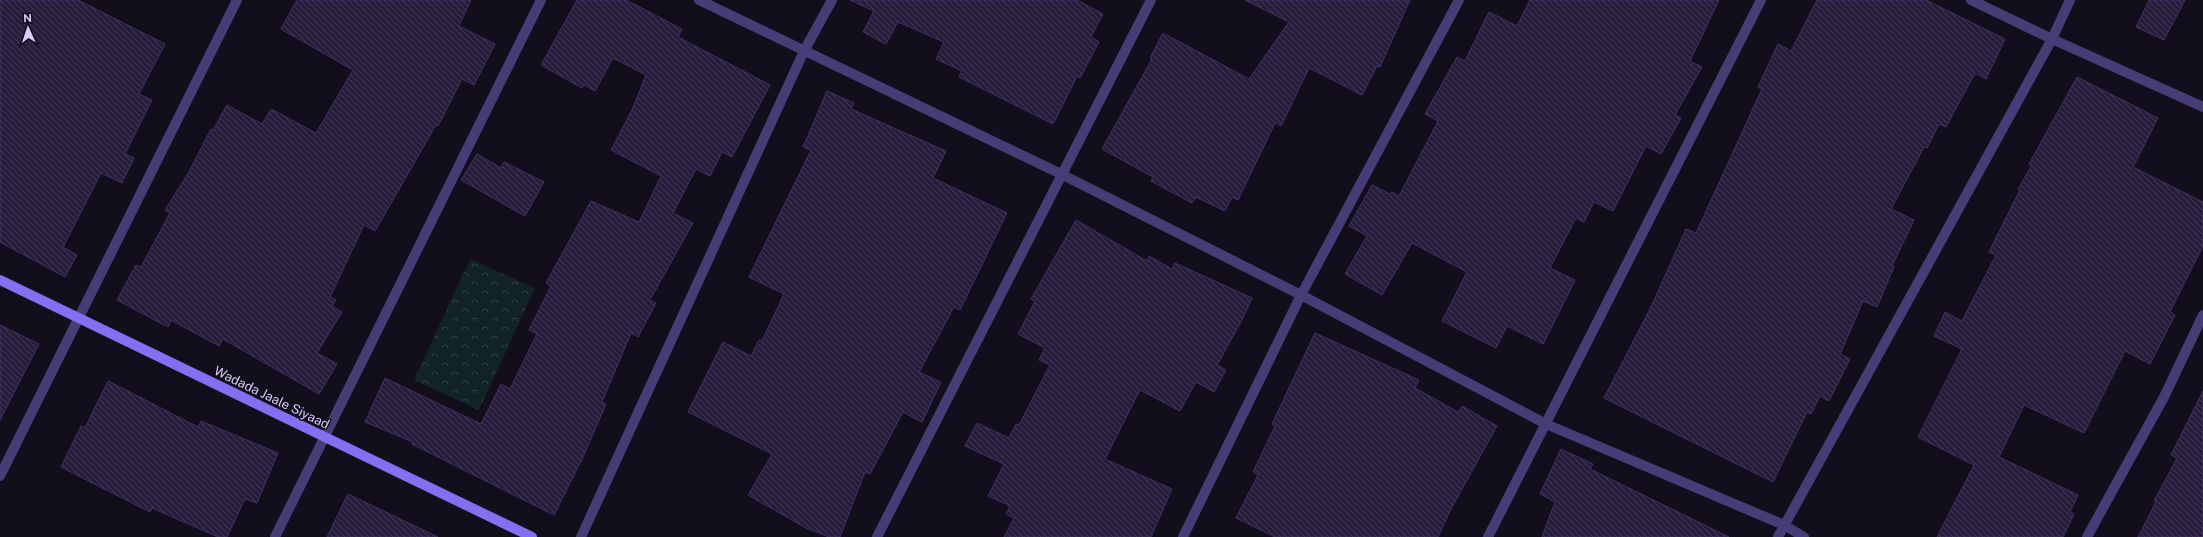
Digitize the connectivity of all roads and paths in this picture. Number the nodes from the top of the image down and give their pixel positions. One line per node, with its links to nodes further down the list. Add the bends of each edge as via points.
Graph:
1 (237, 0): 17 (street)
2 (541, 0): 19 (street)
3 (699, 0): 11 (street)
4 (832, 0): 11 (street)
5 (1151, 0): 13 (street)
6 (1458, 0): 15 (street)
7 (1761, 0): 18 (street)
8 (1971, 0): 10 (street)
9 (2070, 0): 10 (street)
10 (2052, 39): 12 (street); 21 (street)
11 (804, 51): 13 (street); 24 (street)
12 (2203, 107)
13 (1061, 174): 15 (street); 25 (street)
14 (0, 280): 17 (main road, Wadada Jaale Siyaad)
15 (1301, 295): 18 (street); 26 (street)
16 (2203, 315): 30 (street, via 2164,397)
17 (78, 318): 19 (main road, Wadada Jaale Siyaad); 20 (street)
18 (1546, 424): 21 (street); 27 (street)
19 (324, 436): 22 (street); 23 (main road, Wadada Jaale Siyaad)
20 (0, 476)
21 (1784, 525): 28 (street); 29 (street)
22 (275, 537)
23 (532, 537)
24 (581, 537)
25 (877, 537)
26 (1183, 537)
27 (1488, 537)
28 (1778, 537)
29 (1804, 537)
30 (2087, 537)

